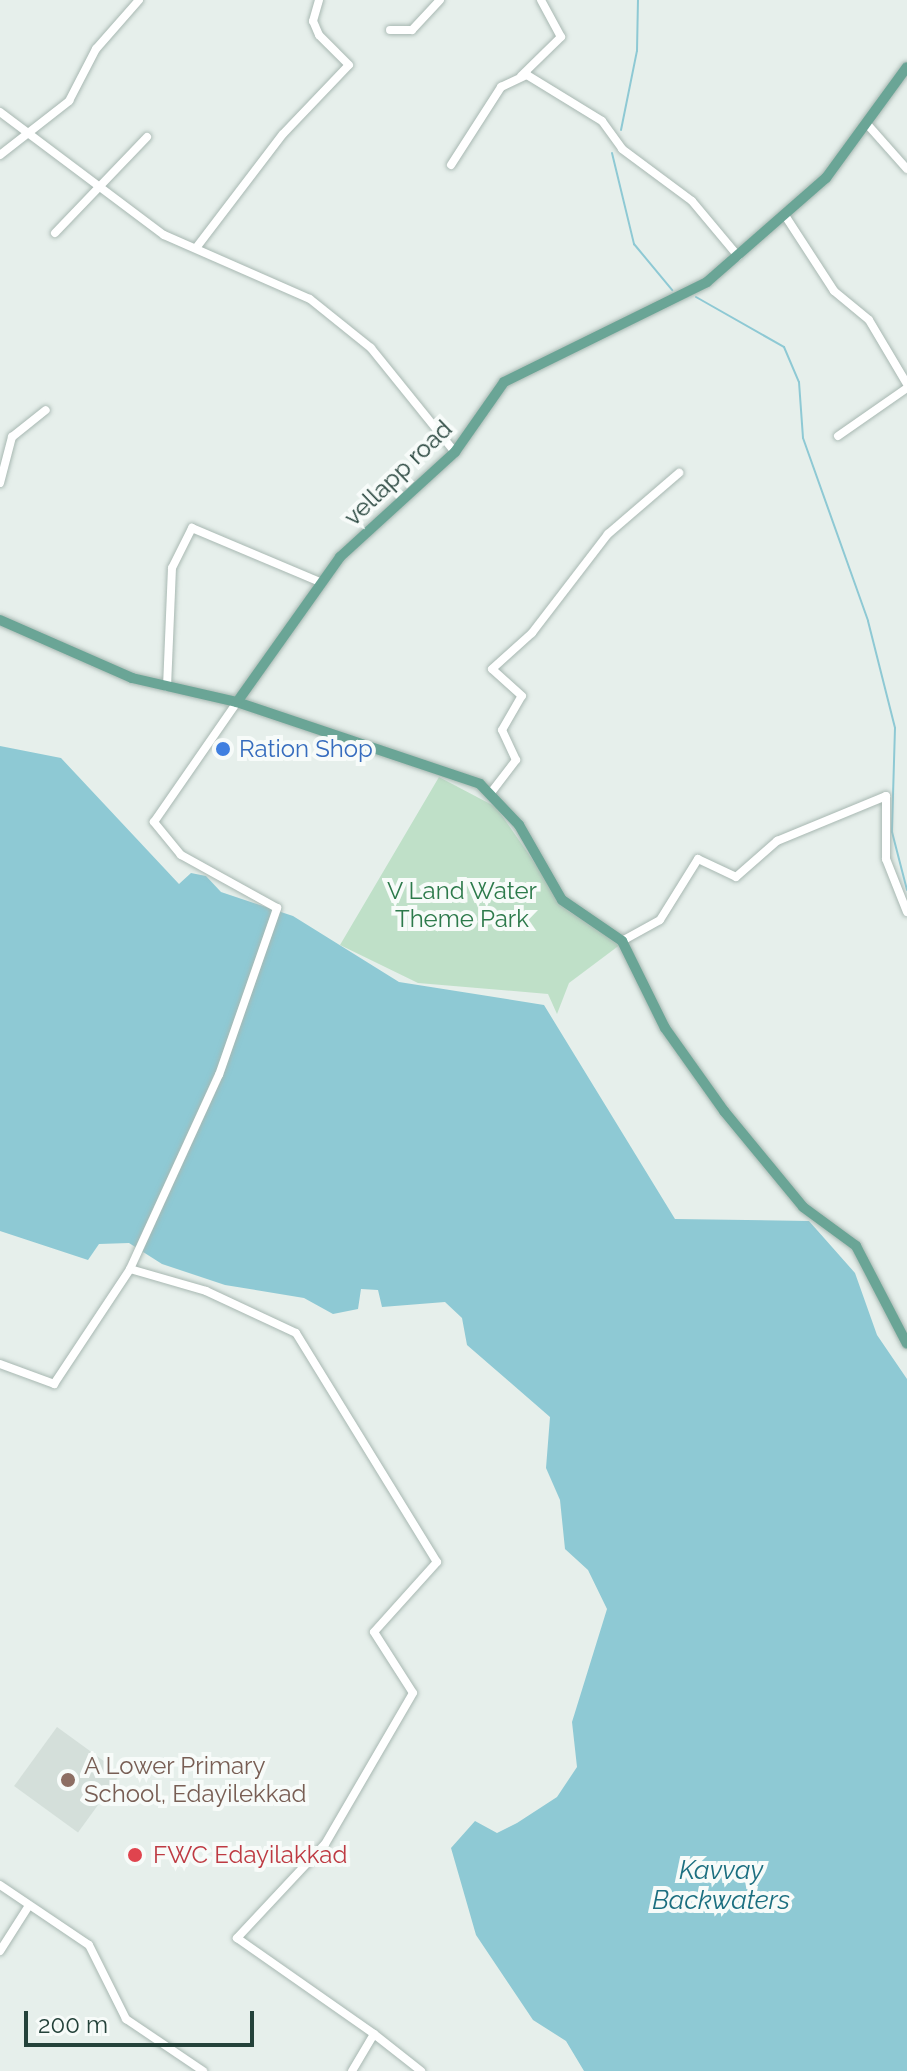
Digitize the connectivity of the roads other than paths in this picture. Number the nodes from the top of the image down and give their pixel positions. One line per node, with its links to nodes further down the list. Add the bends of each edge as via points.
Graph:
1 (139, 0): 10 (street, via 96,49 69,101)
2 (319, 0): 18 (street, via 313,21 319,35 349,65 283,134)
3 (440, 0): 5 (street, via 412,30)
4 (541, 0): 7 (street, via 561,37)
5 (390, 30)
6 (907, 67): 9 (main road, vellapp road)
7 (521, 76): 13 (street, via 480,111); 19 (street, via 602,121 622,149 692,201)
8 (0, 112): 10 (street)
9 (867, 124): 14 (street); 16 (main road, vellapp road)
10 (33, 132): 12 (street); 15 (street)
11 (147, 137): 15 (street)
12 (0, 155)
13 (451, 165)
14 (907, 169)
15 (97, 183): 17 (street); 18 (street, via 164,235)
16 (786, 217): 19 (main road, vellapp road); 20 (street, via 834,291 869,320)
17 (55, 233)
18 (196, 248): 23 (street, via 310,299 371,348)
19 (738, 256): 23 (main road, vellapp road, via 681,299 515,374)
20 (907, 386): 22 (street)
21 (46, 410): 25 (street, via 12,437)
22 (838, 436)
23 (455, 452): 26 (main road, vellapp road, via 375,522)
24 (679, 473): 30 (street, via 608,534 532,633 492,669 522,696 502,730 516,760)
25 (0, 483)
26 (322, 583): 28 (street, via 192,528 172,568); 29 (main road, vellapp road)
27 (0, 620): 28 (main road)
28 (167, 687): 29 (main road)
29 (237, 702): 30 (main road, via 453,771); 33 (street, vellapp road, via 154,822 181,855 277,908 219,1075)
30 (490, 794): 32 (main road, via 519,825 562,900)
31 (907, 912): 32 (street, via 886,859 886,796 777,841 736,877 698,859 660,920)
32 (622, 941): 34 (main road, via 697,1076 803,1207 856,1246)
33 (130, 1269): 35 (street, via 54,1384); 39 (street, via 206,1291 296,1333 437,1562 374,1632 413,1693 325,1844 237,1938)
34 (907, 1344)
35 (0, 1364)
36 (0, 1885): 37 (street)
37 (28, 1907): 38 (street); 40 (street, via 93,1948 126,2019)
38 (0, 1951)
39 (374, 2034): 41 (street); 42 (street)
40 (203, 2071)
41 (352, 2071)
42 (421, 2071)

